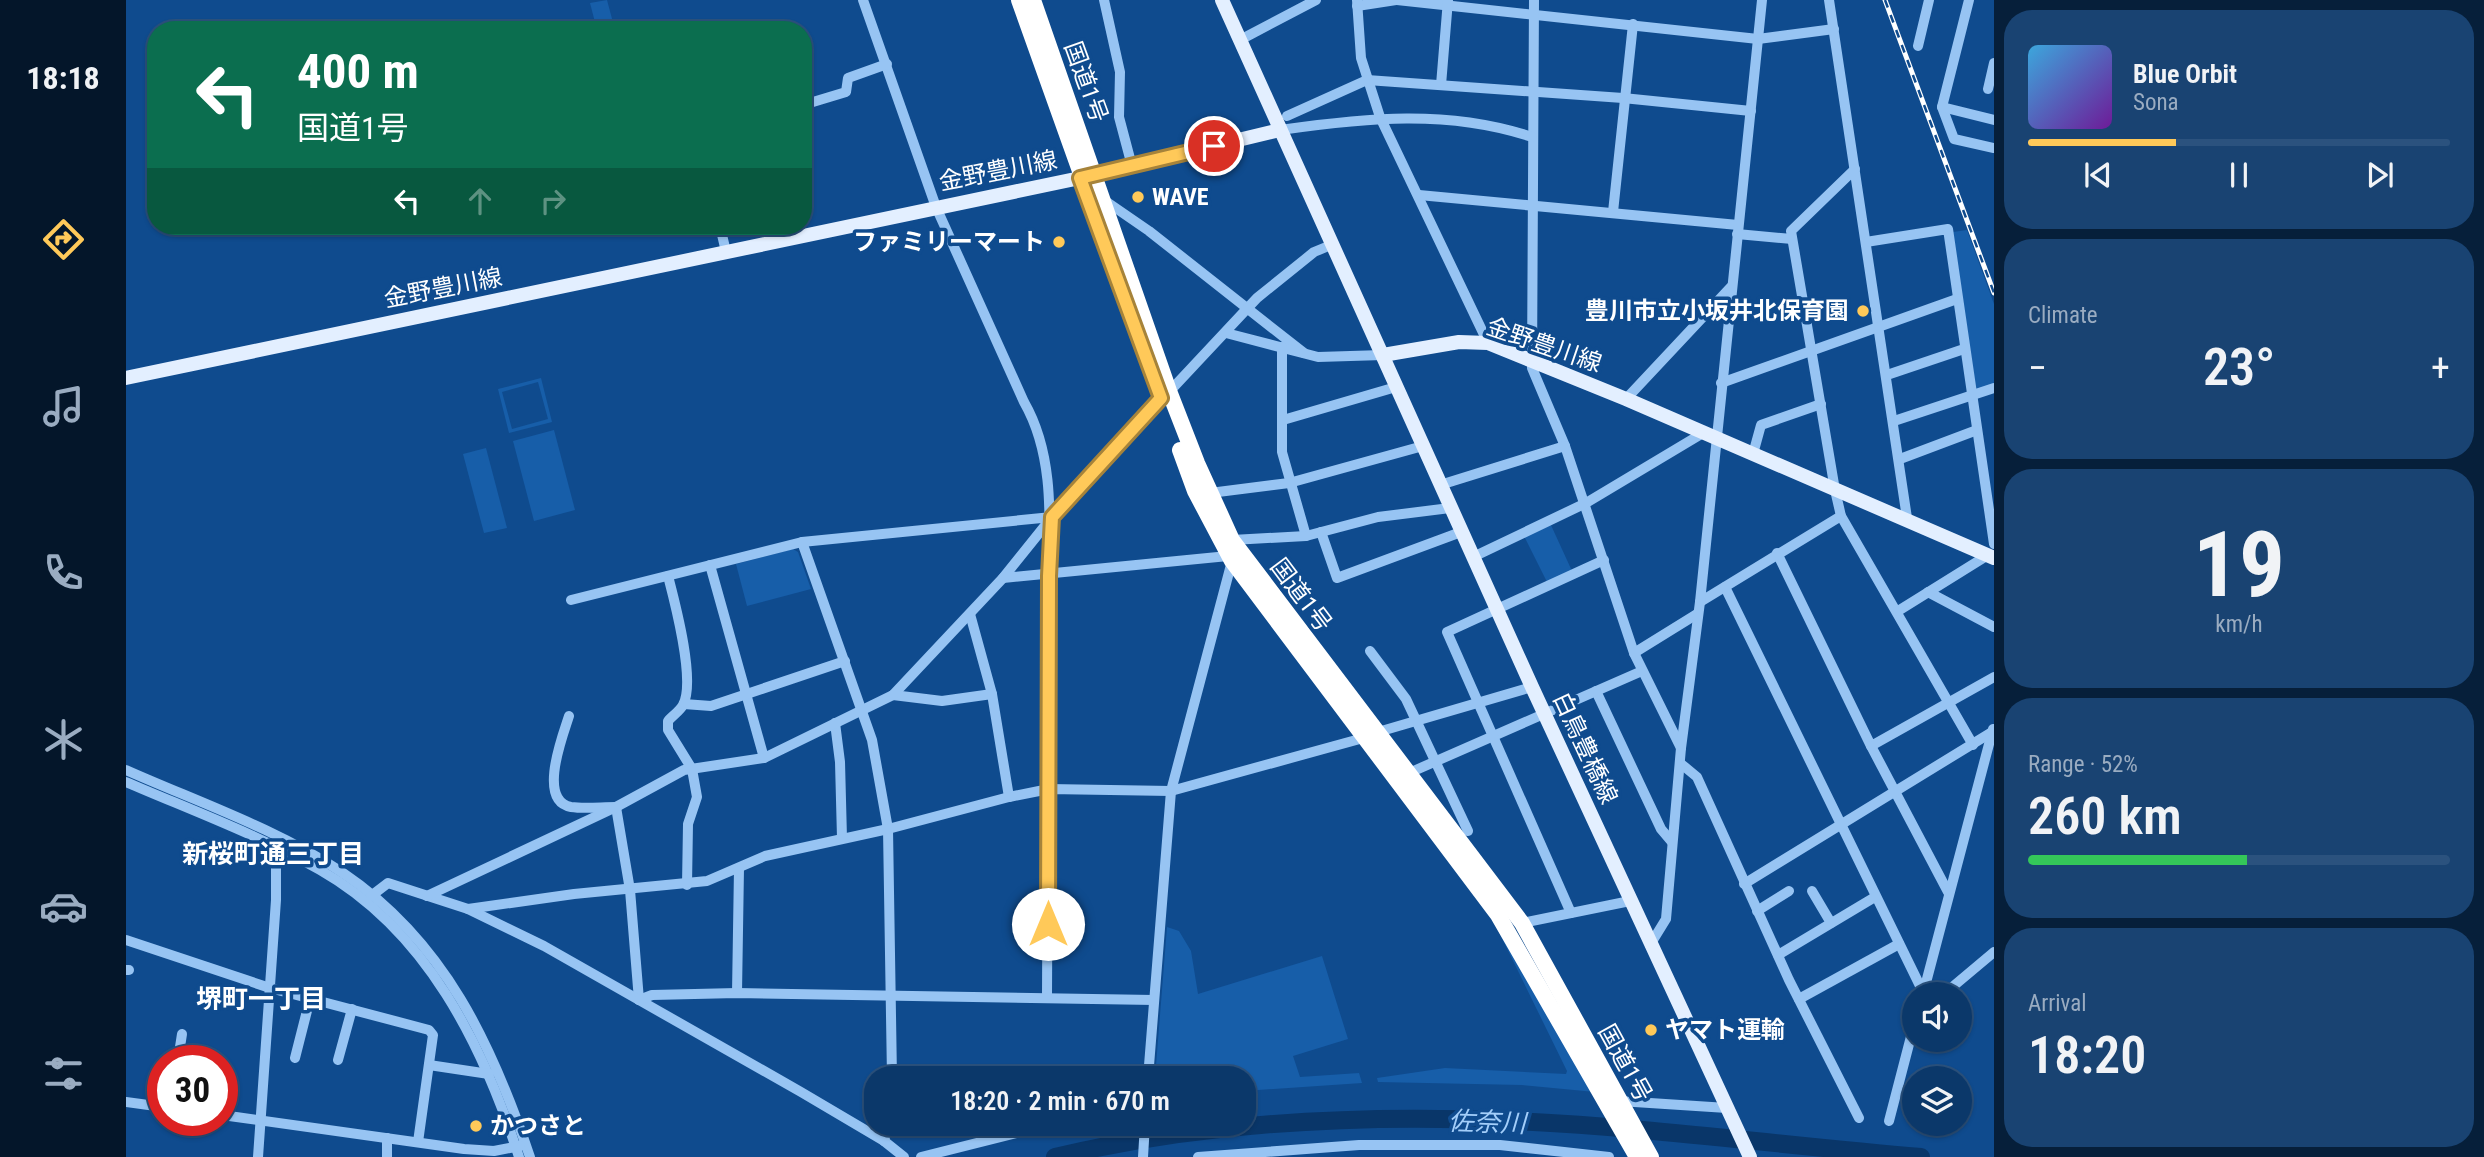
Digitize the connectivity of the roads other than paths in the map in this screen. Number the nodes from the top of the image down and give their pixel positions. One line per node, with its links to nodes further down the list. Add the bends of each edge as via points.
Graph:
1 (863, 0): 22 (street)
2 (1019, 0): 39 (highway, 国道1号)
3 (1033, 0): 39 (highway, 国道1号)
4 (1104, 0): 37 (street, via 1120,72 1119,117)
5 (1222, 0): 19 (main road)
6 (1316, 0): 19 (street)
7 (1397, 0): 13 (street); 14 (street)
8 (1534, 0): 15 (street)
9 (1762, 0): 18 (street)
10 (1829, 0): 17 (street)
11 (1929, 0): 20 (street)
12 (1969, 0): 29 (street)
13 (1448, 2): 15 (street); 24 (street)
14 (1357, 3): 23 (street)
15 (1534, 14): 16 (street); 26 (street)
16 (1633, 24): 18 (street); 27 (street)
17 (1834, 29): 18 (street); 38 (street)
18 (1758, 39): 30 (street)
19 (1240, 40): 34 (main road)
20 (1918, 46)
21 (1994, 63): 25 (street)
22 (887, 64): 28 (street, via 848,78 846,92); 43 (street)
23 (1367, 80): 24 (street); 31 (street); 32 (street)
24 (1441, 85): 26 (street)
25 (1988, 89)
26 (1533, 91): 27 (street); 35 (street)
27 (1623, 97): 30 (street); 44 (street)
28 (812, 102)
29 (1942, 107): 33 (street); 36 (street, via 1954,139)
30 (1751, 111): 45 (street)
31 (1287, 116)
32 (1380, 117): 34 (street); 35 (street, via 1454,120); 40 (street)
33 (1994, 120)
34 (1280, 130): 37 (main road, 金野豊川線); 51 (main road)
35 (1532, 138): 42 (street)
36 (1994, 148)
37 (1132, 166): 39 (main road, 金野豊川線)
38 (1855, 169): 49 (street, via 1791,232); 50 (street)
39 (1088, 176): 41 (highway, 国道1号); 43 (main road, 金野豊川線); 70 (highway, 国道1号)
40 (1419, 195): 42 (street); 58 (street)
41 (1104, 200): 55 (street); 70 (highway, 国道1号)
42 (1531, 204): 44 (street); 64 (street)
43 (936, 207): 46 (main road, 金野豊川線); 89 (street, via 1036,424)
44 (1613, 212): 45 (street)
45 (1738, 229): 49 (street); 53 (street)
46 (812, 234)
47 (722, 235): 52 (street)
48 (805, 235): 52 (main road, 金野豊川線)
49 (1792, 239): 61 (street)
50 (1867, 242): 54 (street, via 1948,229); 56 (street)
51 (1331, 245): 55 (street, via 1314,252); 63 (main road)
52 (726, 252): 66 (main road, 金野豊川線)
53 (1731, 287): 67 (street); 72 (street)
54 (1957, 299): 56 (street); 60 (street)
55 (1247, 308): 57 (street); 62 (street)
56 (1880, 327): 61 (street); 65 (street)
57 (1226, 333): 59 (street); 70 (street)
58 (1488, 343): 63 (main road, 金野豊川線, via 1459,342); 64 (main road, 金野豊川線)
59 (1282, 347): 62 (street); 74 (street)
60 (1964, 349): 65 (street); 71 (street)
61 (1811, 351): 67 (street); 73 (street)
62 (1304, 353): 63 (street, via 1333,358)
63 (1383, 355): 68 (main road, 白鳥豊橋線)
64 (1532, 360): 72 (main road, 金野豊川線); 79 (street)
65 (1887, 375): 75 (street)
66 (126, 378)
67 (1721, 383): 77 (street)
68 (1396, 387): 74 (street); 78 (main road, 白鳥豊橋線)
69 (1994, 388): 71 (street)
70 (1165, 394): 85 (highway, 国道1号); 89 (street); 95 (highway, 国道1号, via 1195,491)
71 (1971, 394): 75 (street); 76 (street)
72 (1626, 399): 77 (main road, 金野豊川線)
73 (1821, 404): 80 (street, via 1761,425); 84 (street)
74 (1283, 420): 82 (street, via 1282,452)
75 (1894, 421): 81 (street)
76 (1977, 430): 81 (street); 96 (street)
77 (1709, 435): 80 (main road, 金野豊川線); 86 (street); 107 (street)
78 (1423, 446): 82 (street); 83 (main road, 白鳥豊橋線)
79 (1565, 446): 83 (street); 86 (street)
80 (1753, 454): 84 (main road, 金野豊川線)
81 (1899, 459): 90 (street)
82 (1289, 483): 85 (street); 93 (street)
83 (1440, 485): 87 (main road, 白鳥豊橋線)
84 (1835, 489): 88 (street); 90 (main road, 金野豊川線)
85 (1210, 493): 95 (highway, 国道1号)
86 (1586, 503): 98 (street); 99 (street)
87 (1450, 508): 91 (street, via 1378,517); 92 (main road, 白鳥豊橋線)
88 (1842, 516): 97 (street); 109 (street)
89 (1052, 517): 94 (street); 102 (street); 103 (street)
90 (1907, 518): 96 (main road, 金野豊川線)
91 (1321, 532): 92 (street, via 1337,578); 93 (street)
92 (1461, 532): 98 (main road, 白鳥豊橋線)
93 (1306, 536): 95 (street)
94 (802, 542): 100 (street); 115 (street)
95 (1231, 552): 102 (street); 132 (highway, 国道1号); 145 (street)
96 (1992, 552): 105 (street)
97 (1777, 553): 104 (street); 135 (street)
98 (1473, 557): 108 (main road, 白鳥豊橋線)
99 (1604, 561): 108 (street); 114 (street)
100 (710, 565): 101 (street); 122 (street)
101 (668, 576): 106 (street); 124 (street, via 683,634)
102 (1049, 576): 103 (street); 144 (street)
103 (1003, 578): 110 (street)
104 (1725, 587): 107 (street); 149 (street)
105 (1928, 592): 109 (street); 112 (street)
106 (571, 600)
107 (1700, 602): 111 (street)
108 (1499, 609): 118 (main road, 白鳥豊橋線); 125 (street, via 1447,632)
109 (1898, 611): 123 (street)
110 (970, 614): 120 (street); 121 (street)
111 (1697, 614): 114 (street); 136 (street)
112 (1994, 628)
113 (1370, 651): 129 (street)
114 (1634, 653): 116 (street)
115 (845, 661): 122 (street); 126 (street)
116 (1642, 671): 119 (street); 136 (street)
117 (1994, 677): 123 (street)
118 (1532, 687): 125 (street); 127 (main road, 白鳥豊橋線)
119 (1596, 691): 127 (street); 153 (street, via 1661,829)
120 (992, 694): 121 (street, via 942,701); 147 (street)
121 (893, 695): 126 (street)
122 (748, 696): 124 (street, via 711,706); 137 (street)
123 (1948, 703): 134 (street); 135 (street)
124 (684, 704): 140 (street, via 668,721 668,730)
125 (1477, 704): 129 (street); 133 (street)
126 (862, 708): 130 (street); 150 (street)
127 (1545, 713): 133 (street); 165 (main road, 白鳥豊橋線)
128 (569, 716): 148 (street, via 553,782 562,803)
129 (1418, 721): 132 (street); 138 (street)
130 (835, 723): 137 (street); 152 (street)
131 (1993, 729): 134 (street); 161 (street)
132 (1372, 735): 142 (highway, 国道1号); 145 (street); 198 (highway, 国道1号, via 1498,915)
133 (1492, 737): 138 (street); 168 (street)
134 (1973, 745): 146 (street)
135 (1871, 746): 146 (street)
136 (1681, 748): 139 (street)
137 (764, 758): 140 (street)
138 (1437, 761): 142 (street); 151 (street)
139 (1680, 764): 153 (street); 156 (street, via 1697,777)
140 (692, 769): 148 (street); 157 (street, via 697,797 688,824)
141 (126, 770): 162 (street, via 292,845 344,874)
142 (1409, 773): 169 (highway, 国道1号)
143 (126, 782): 154 (street)
144 (1049, 789): 145 (street); 147 (street); 182 (street)
145 (1171, 791): 186 (street)
146 (1895, 792): 149 (street); 161 (street)
147 (1009, 797): 150 (street)
148 (616, 807): 158 (street); 163 (street)
149 (1840, 823): 156 (street); 164 (street)
150 (888, 829): 152 (street); 181 (street)
151 (1468, 831)
152 (842, 838): 155 (street, via 765,856)
153 (1672, 842): 173 (street, via 1666,919)
154 (276, 847): 179 (street); 196 (street, via 354,892 402,937 447,994 472,1034)
155 (739, 868): 157 (street); 180 (street)
156 (1744, 884): 167 (street)
157 (687, 885): 158 (street)
158 (630, 890): 166 (street); 185 (street)
159 (1788, 891): 167 (street)
160 (1812, 891): 170 (street)
161 (1948, 892): 177 (street)
162 (371, 896): 163 (street, via 388,883); 211 (street, via 426,949 463,1001 490,1051)
163 (427, 896): 166 (street)
164 (1875, 897): 170 (street); 172 (street)
165 (1630, 901): 168 (street); 173 (main road, 白鳥豊橋線)
166 (468, 909): 185 (street)
167 (1757, 911): 175 (street)
168 (1571, 913): 169 (street)
169 (1522, 923): 198 (highway, 国道1号)
170 (1831, 923): 175 (street)
171 (126, 940): 179 (street)
172 (1899, 944): 176 (street); 184 (street)
173 (1650, 945): 200 (main road, 白鳥豊橋線)
174 (1994, 952): 178 (street)
175 (1778, 955): 184 (street)
176 (1918, 982)
177 (1926, 982)
178 (1958, 982)
179 (270, 988): 183 (street); 203 (street)
180 (737, 993): 181 (street); 185 (street, via 652,995)
181 (892, 995): 182 (street); 194 (street)
182 (1047, 997): 186 (street)
183 (310, 999): 187 (street); 191 (street)
184 (1799, 999): 202 (street)
185 (639, 1000): 209 (street)
186 (1154, 1000): 195 (street)
187 (352, 1009): 192 (street); 193 (street, via 429,1030 433,1035)
188 (182, 1034): 189 (street)
189 (180, 1045)
190 (1907, 1052): 204 (street)
191 (295, 1058)
192 (338, 1060)
193 (429, 1065): 196 (street); 210 (street)
194 (892, 1066)
195 (1149, 1066)
196 (489, 1074): 211 (street)
197 (126, 1101): 199 (street)
198 (1613, 1101): 200 (street); 222 (highway, 国道1号); 223 (highway, 国道1号)
199 (147, 1104)
200 (1727, 1108): 224 (main road, 白鳥豊橋線)
201 (238, 1117): 203 (street)
202 (1859, 1118)
203 (261, 1120): 208 (street); 214 (street)
204 (1889, 1121)
205 (885, 1136): 209 (street)
206 (1004, 1136): 218 (street)
207 (1144, 1136): 219 (street)
208 (387, 1138): 210 (street); 215 (street)
209 (884, 1141): 217 (street)
210 (418, 1142): 211 (street, via 494,1151)
211 (520, 1149): 216 (street)
212 (1401, 1151): 213 (street); 220 (street)
213 (1536, 1152): 221 (street)
214 (258, 1157)
215 (387, 1157)
216 (530, 1157)
217 (904, 1157)
218 (920, 1157)
219 (1143, 1157)
220 (1198, 1157)
221 (1609, 1157)
222 (1637, 1157)
223 (1651, 1157)
224 (1751, 1157)

